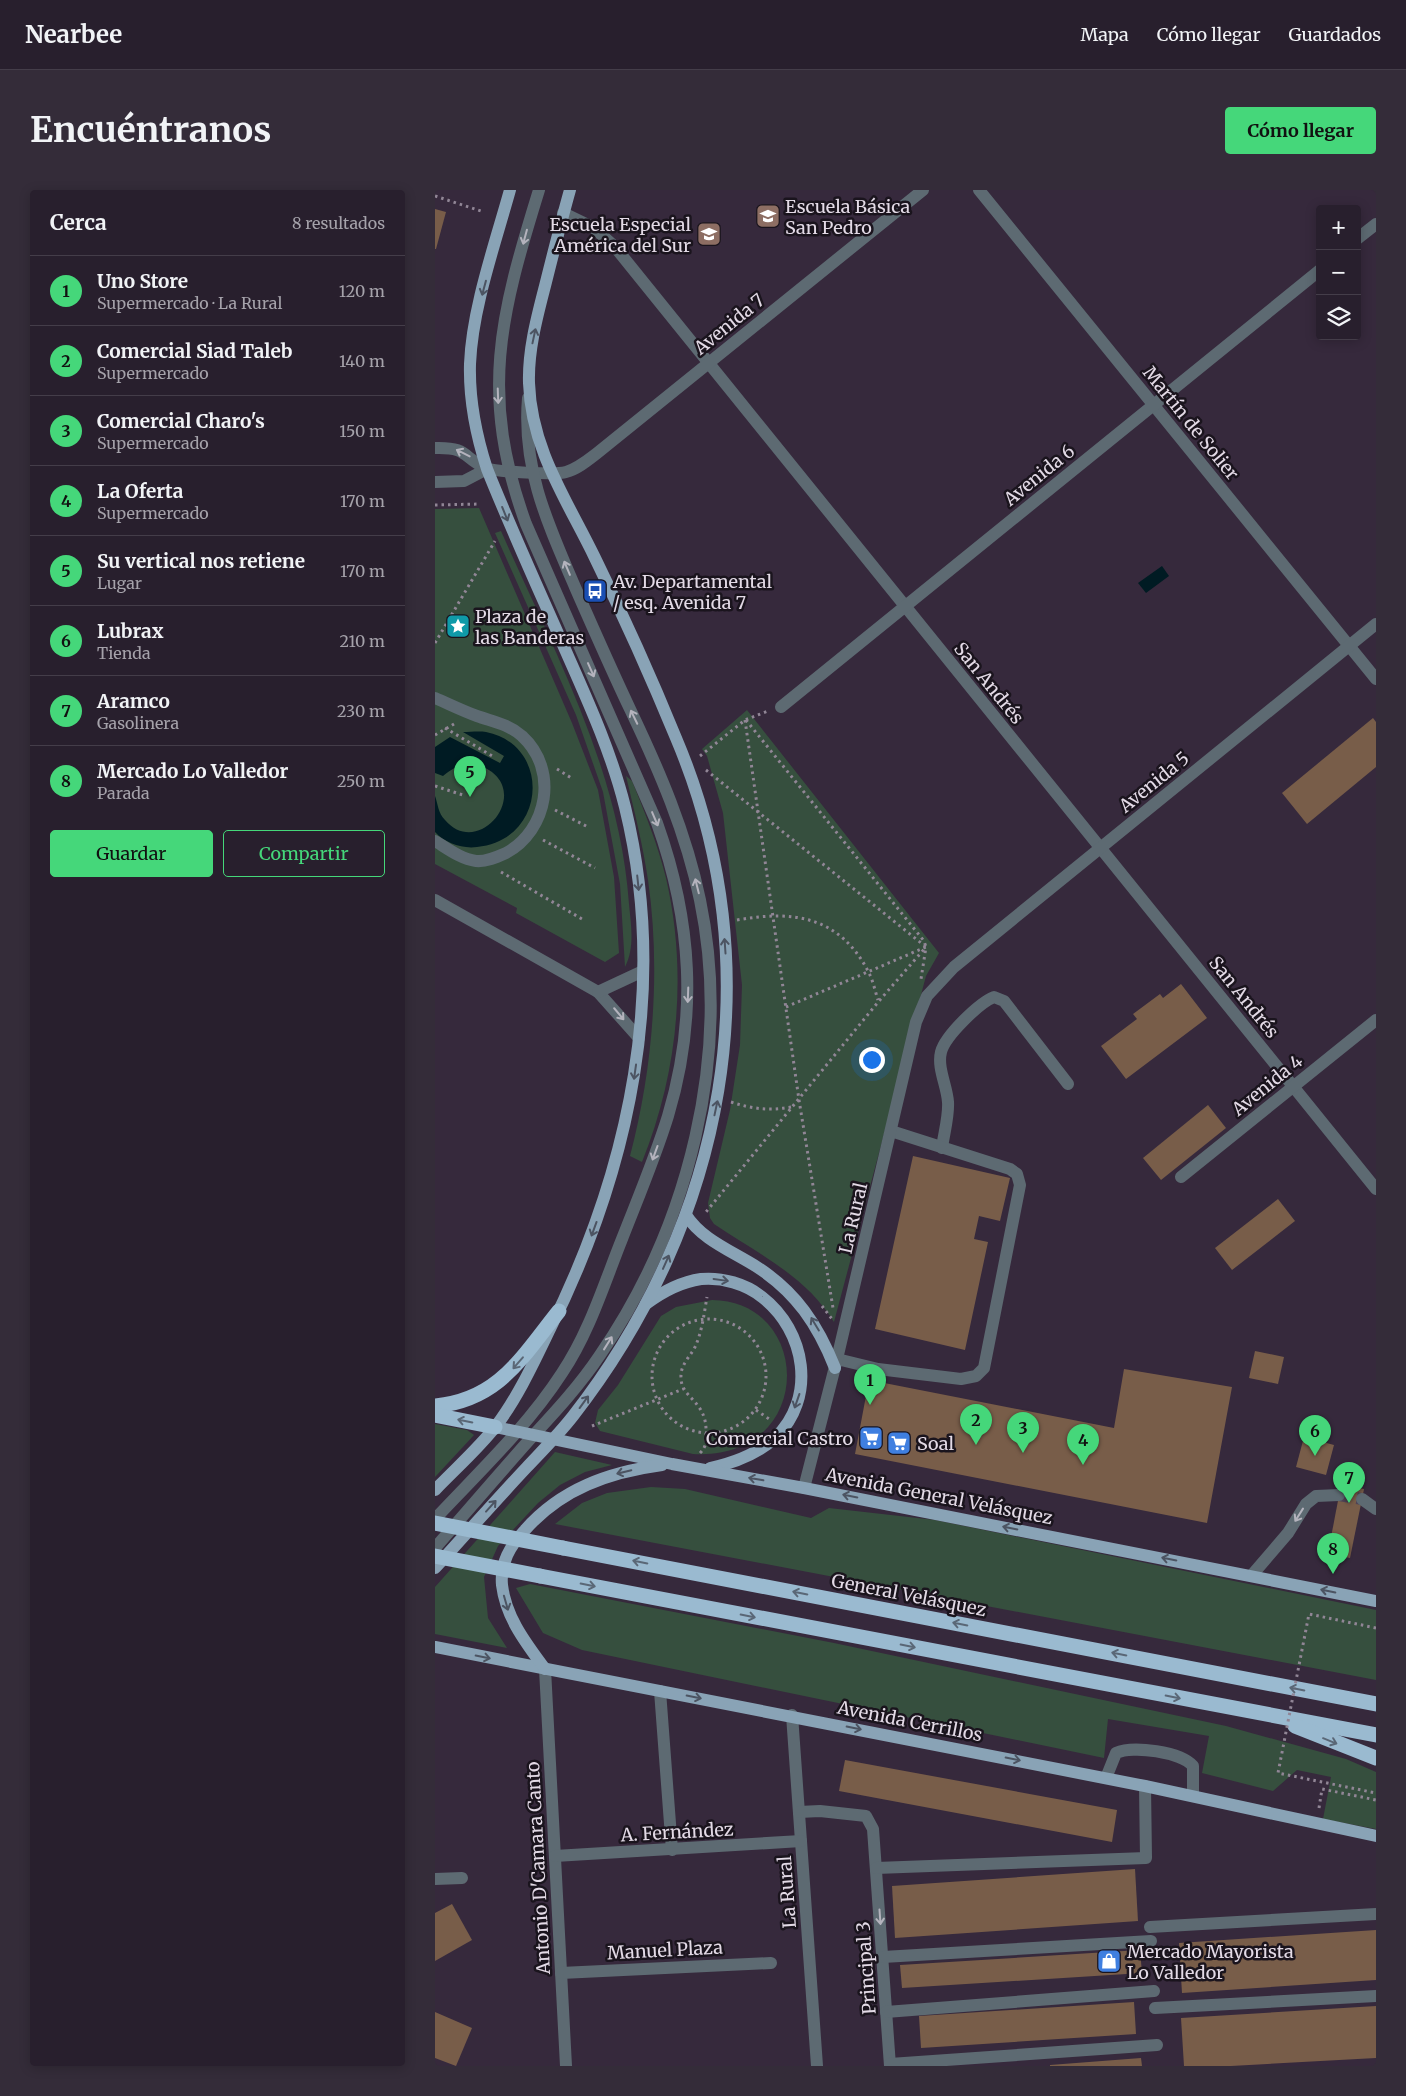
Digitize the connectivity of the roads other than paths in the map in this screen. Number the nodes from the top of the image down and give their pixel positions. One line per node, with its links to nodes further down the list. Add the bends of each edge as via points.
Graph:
1 (510, 190): 14 (main road, one-way to 14, via 477,314 471,349 473,410)
2 (539, 190): 15 (street, one-way to 15, via 509,296 500,347 499,412)
3 (569, 190): 6 (main road)
4 (923, 190): 10 (street, Avenida 7)
5 (979, 190): 12 (street, Martín de Solier)
6 (563, 213): 10 (street, San Andrés, via 605,237); 11 (main road, one-way to 6, via 532,341)
7 (1376, 224): 8 (street)
8 (1361, 236)
9 (1316, 273): 12 (street, Avenida 6)
10 (709, 363): 17 (street, Avenida 7, via 596,454 569,471); 19 (street, San Andrés)
11 (529, 384): 16 (street, via 527,414); 17 (main road, via 536,432)
12 (1154, 404): 19 (street, Avenida 6); 22 (street, Martín de Solier)
13 (435, 448): 14 (street, one-way to 13, via 461,450)
14 (487, 469): 15 (street); 18 (street, via 464,481); 24 (main road, one-way to 24)
15 (510, 471): 16 (street); 20 (street, via 526,524)
16 (531, 472): 17 (street); 49 (street, one-way to 16, via 553,1416 600,1355 631,1303 659,1244 680,1191 694,1137 707,1070 711,1016 705,924 692,864 655,760 606,660 544,513)
17 (551, 474): 41 (main road, one-way to 17, via 716,1109 726,1036 726,956 717,873 701,807 677,740 597,562)
18 (435, 482)
19 (905, 606): 26 (street, Avenida 6); 28 (street, San Andrés)
20 (564, 610): 24 (street); 48 (street, one-way to 48, via 668,854 683,918 687,1007 668,1114 596,1303 564,1371)
21 (1376, 624): 22 (street, Avenida 5)
22 (1349, 646): 23 (street, Martín de Solier); 28 (street, Avenida 5)
23 (1376, 679)
24 (581, 685): 31 (main road, one-way to 31, via 605,744 627,816 637,878)
25 (435, 698): 27 (street, via 479,717 497,721 523,737 540,762 544,776 544,804 530,833 513,849 481,860 462,857)
26 (781, 707)
27 (435, 841)
28 (1100, 848): 30 (street, Avenida 5); 36 (street, San Andrés)
29 (435, 900): 32 (street)
30 (954, 967): 37 (street, La Rural, via 935,985 921,1009)
31 (643, 971): 32 (street); 34 (main road)
32 (598, 992): 34 (street, one-way to 34)
33 (1376, 1020): 36 (street, Avenida 4)
34 (639, 1038): 43 (main road, one-way to 43, via 622,1142 591,1238)
35 (1068, 1084): 38 (street, via 1004,1001 994,997 984,1001 948,1038 941,1052 949,1104)
36 (1293, 1087): 39 (street, Avenida 4); 40 (street, San Andrés)
37 (891, 1131): 38 (street); 44 (street, La Rural)
38 (942, 1148): 44 (street, via 1010,1169 1017,1174 1021,1185 984,1368 976,1376 961,1379)
39 (1181, 1178)
40 (1376, 1189)
41 (686, 1215): 42 (main road, one-way to 41); 44 (main road, one-way to 41, via 816,1326 796,1298 772,1278 699,1231)
42 (644, 1305): 50 (main road, one-way to 42, via 608,1368); 52 (main road, one-way to 52, via 684,1283 709,1279 731,1282 752,1290 770,1303 797,1343 802,1369 800,1391 783,1428 765,1446 749,1455)
43 (559, 1311): 45 (highway, one-way to 45, via 492,1388 466,1400); 47 (main road, via 515,1397)
44 (836, 1364): 53 (street, La Rural)
45 (435, 1406)
46 (435, 1415): 47 (highway, one-way to 46)
47 (495, 1427): 48 (main road, Avenida General Velásquez); 54 (main road)
48 (517, 1432): 49 (main road, Avenida General Velásquez); 58 (street)
49 (534, 1435): 50 (main road, Avenida General Velásquez); 60 (street)
50 (553, 1440): 51 (main road, Avenida General Velásquez); 62 (main road, one-way to 50)
51 (672, 1464): 52 (main road, Avenida General Velásquez); 66 (main road, one-way to 66, via 613,1474 581,1487 544,1511 514,1542 502,1569 505,1600 513,1622)
52 (704, 1470): 53 (main road, Avenida General Velásquez, one-way to 52)
53 (805, 1488): 63 (main road, Avenida General Velásquez, one-way to 53)
54 (435, 1490)
55 (1339, 1495): 63 (street, one-way to 63, via 1316,1496 1306,1504 1288,1534)
56 (1362, 1499): 57 (street)
57 (1376, 1509)
58 (435, 1519)
59 (435, 1523): 68 (highway, General Velásquez, one-way to 59, bridge)
60 (435, 1548)
61 (435, 1556): 70 (highway, one-way to 70, bridge)
62 (435, 1568)
63 (1252, 1575): 64 (main road, Avenida General Velásquez, one-way to 63)
64 (1376, 1601)
65 (435, 1647): 66 (main road, Avenida Cerrillos, one-way to 66)
66 (545, 1669): 67 (main road, Avenida Cerrillos); 80 (street, Antonio D'Camara Canto)
67 (660, 1691): 69 (main road, Avenida Cerrillos, one-way to 69); 79 (street)
68 (1376, 1704)
69 (792, 1715): 73 (main road, Avenida Cerrillos, one-way to 73); 76 (street, La Rural)
70 (1269, 1715): 71 (highway); 72 (highway, one-way to 72)
71 (1376, 1735)
72 (1376, 1758)
73 (1106, 1778): 74 (main road, Avenida Cerrillos); 75 (street, via 1116,1753 1124,1749 1186,1758 1193,1766)
74 (1145, 1786): 75 (main road, Avenida Cerrillos); 81 (street, via 1146,1858)
75 (1193, 1796): 77 (main road, Avenida Cerrillos)
76 (799, 1812): 78 (street, La Rural); 81 (street, Principal 3, via 866,1816 873,1829)
77 (1376, 1836)
78 (801, 1841): 79 (street, A. Fernández); 97 (street, La Rural)
79 (671, 1850): 80 (street, A. Fernández)
80 (555, 1856): 89 (street, Antonio D'Camara Canto)
81 (876, 1868): 87 (street, Principal 3, one-way to 87)
82 (462, 1878): 83 (street)
83 (435, 1879)
84 (1376, 1914): 85 (street)
85 (1150, 1927)
86 (1151, 1941): 87 (street)
87 (883, 1957): 93 (street, Principal 3)
88 (771, 1963): 89 (street, Manuel Plaza)
89 (561, 1973): 96 (street, Antonio D'Camara Canto)
90 (1154, 1990): 93 (street)
91 (1376, 1996): 92 (street)
92 (1155, 2008)
93 (886, 2012): 95 (street, Principal 3)
94 (1157, 2045): 95 (street)
95 (890, 2065)
96 (566, 2066)
97 (817, 2066)

